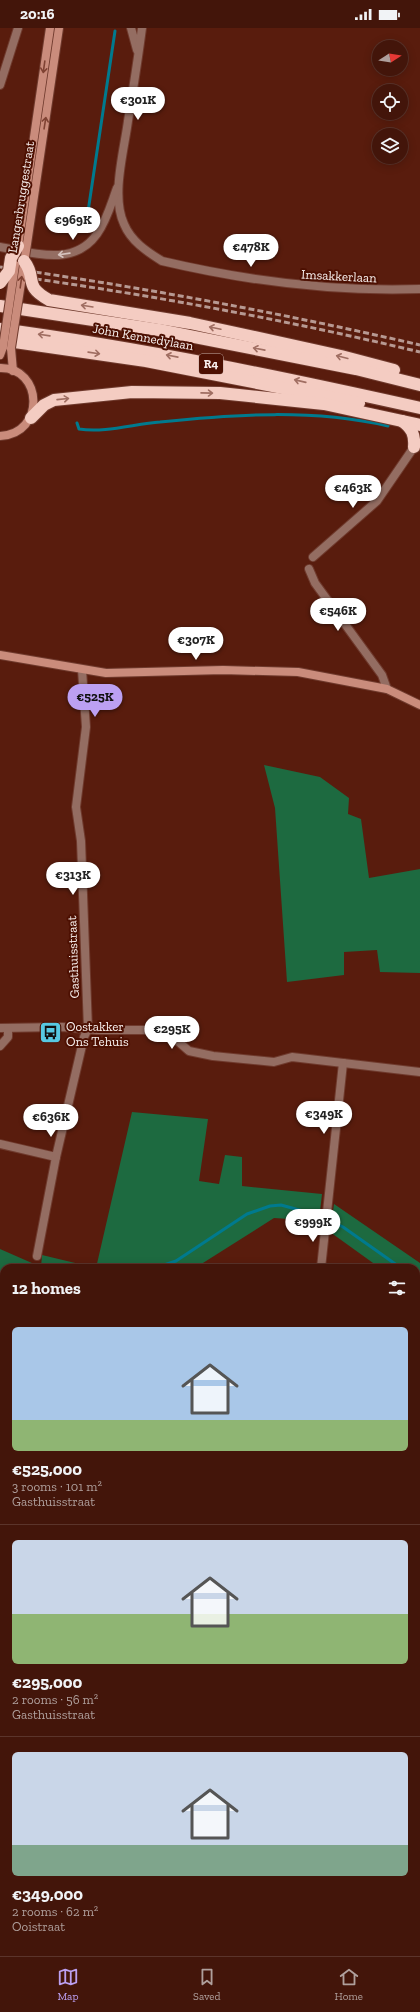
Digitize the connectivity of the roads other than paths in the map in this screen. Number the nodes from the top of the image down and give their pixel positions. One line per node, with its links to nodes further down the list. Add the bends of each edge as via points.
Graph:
1 (18, 28): 7 (street)
2 (50, 28): 9 (main road, Langerbruggestraat, one-way to 9)
3 (131, 28): 6 (street)
4 (142, 28): 6 (street)
5 (59, 29): 9 (main road, Langerbruggestraat, one-way to 5)
6 (138, 54): 8 (street)
7 (0, 85)
8 (119, 184): 10 (street, one-way to 10, via 97,234 81,249 70,254 46,256); 13 (street, Imsakkerlaan, via 120,212 124,224 133,239 162,261 283,284 374,291)
9 (21, 244): 11 (main road, Langerbruggestraat, bridge); 12 (highway, bridge, via 11,258 9,271); 16 (main road, Langerbruggestraat, bridge)
10 (0, 247)
11 (24, 260): 16 (main road, Langerbruggestraat, one-way to 11, bridge); 19 (highway, one-way to 11, bridge, via 341,356 190,323 49,300 37,293 32,285 29,267)
12 (0, 283)
13 (420, 289)
14 (0, 306): 20 (highway, John Kennedylaan / R4, one-way to 14, via 356,369 166,331)
15 (0, 329): 21 (highway, John Kennedylaan / R4, one-way to 15, via 141,350)
16 (4, 347): 18 (main road, Langerbruggestraat); 22 (highway, John Kennedylaan / R4, one-way to 22, via 146,361)
17 (0, 368): 18 (main road)
18 (13, 370): 23 (main road, via 26,381 34,396)
19 (420, 378)
20 (420, 385)
21 (420, 408)
22 (420, 416)
23 (31, 418): 24 (highway, one-way to 24, via 44,405 54,400 148,392 220,393 296,400); 26 (main road, via 16,433)
24 (402, 421): 25 (highway); 27 (highway, via 412,431)
25 (420, 425)
26 (0, 436)
27 (417, 443): 28 (street, via 376,501)
28 (313, 557)
29 (309, 569): 32 (street, via 315,583 382,675)
30 (0, 655): 31 (main road)
31 (82, 670): 32 (main road, via 106,673 223,670 298,672); 35 (street, Gasthuisstraat, via 86,728 76,807 81,841)
32 (387, 689): 33 (main road)
33 (420, 705)
34 (4, 1028): 35 (street); 36 (street, via 8,1038)
35 (88, 1029): 37 (street, via 159,1030 189,1051 213,1056 274,1062 292,1057); 40 (street)
36 (0, 1046)
37 (343, 1063): 38 (street); 42 (street)
38 (420, 1072)
39 (1, 1146): 40 (street)
40 (56, 1157): 41 (street)
41 (36, 1256)
42 (321, 1264)

